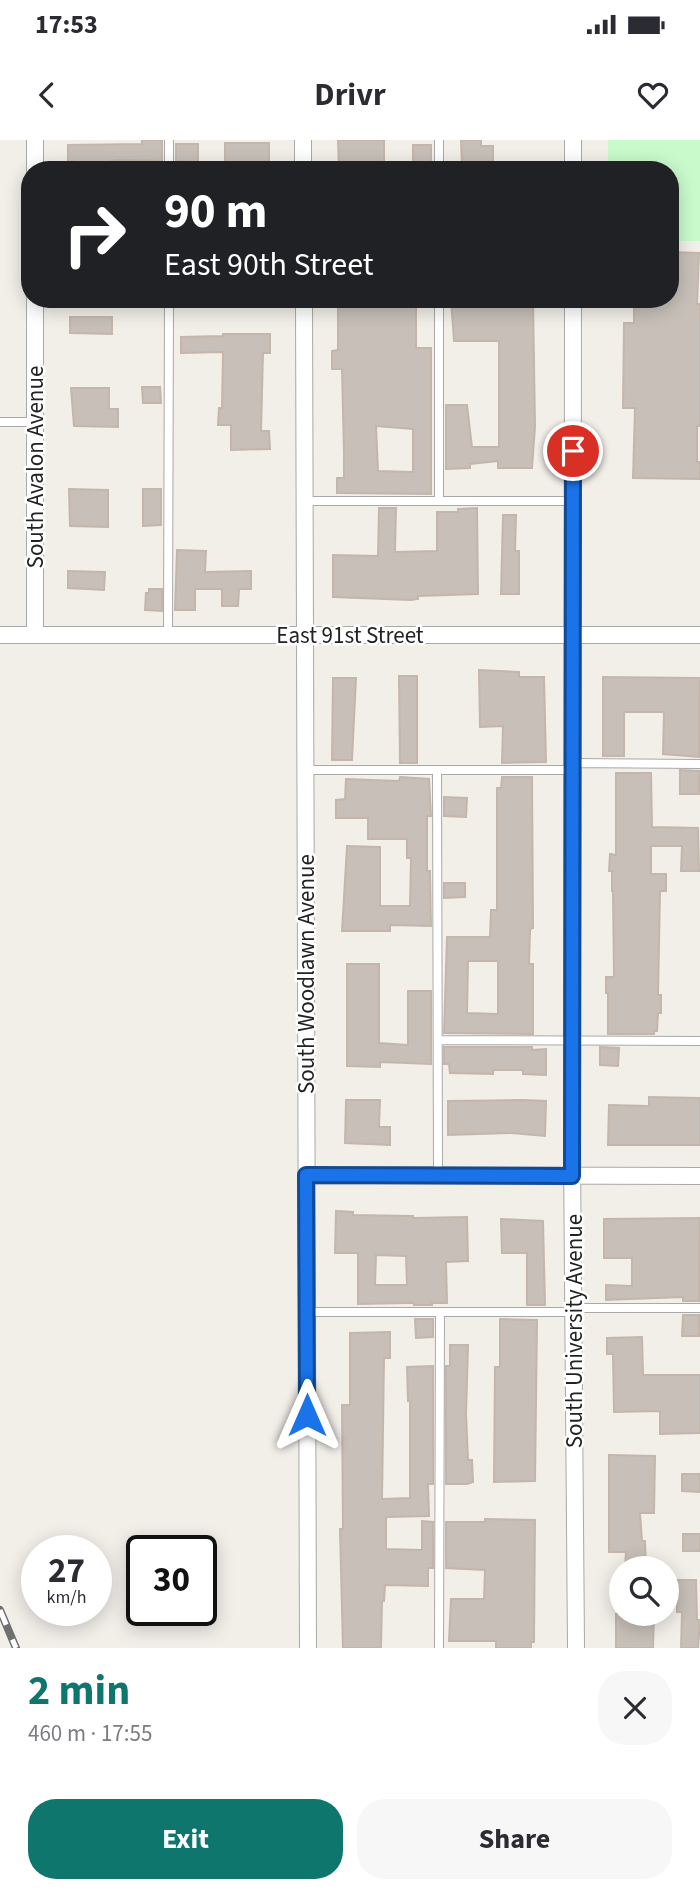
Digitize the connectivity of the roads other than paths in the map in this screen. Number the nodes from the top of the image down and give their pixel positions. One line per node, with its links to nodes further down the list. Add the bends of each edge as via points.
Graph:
1 (35, 140): 6 (street)
2 (169, 140): 7 (lane)
3 (303, 140): 8 (street)
4 (439, 140): 9 (lane)
5 (573, 140): 10 (street)
6 (35, 161)
7 (169, 161)
8 (303, 161)
9 (439, 161)
10 (573, 161)
11 (35, 308): 17 (street, South Avalon Avenue)
12 (169, 308): 24 (lane)
13 (304, 308): 18 (street, South Woodlawn Avenue)
14 (439, 308): 19 (lane)
15 (573, 308): 20 (street, South University Avenue)
16 (0, 422): 17 (lane)
17 (35, 422): 23 (street, South Avalon Avenue)
18 (304, 501): 19 (lane); 25 (street, South Woodlawn Avenue)
19 (439, 501): 20 (lane)
20 (573, 501): 21 (street, South University Avenue)
21 (573, 634): 25 (street, East 91st Street); 26 (street, East 91st Street); 28 (street, South University Avenue)
22 (0, 635): 23 (street, East 91st Street)
23 (34, 635): 24 (street, East 91st Street)
24 (169, 635): 25 (street, East 91st Street)
25 (304, 635): 29 (street, South Woodlawn Avenue)
26 (700, 635)
27 (700, 764): 28 (lane)
28 (573, 767): 30 (lane); 32 (street, South University Avenue)
29 (305, 770): 30 (lane); 34 (street, South Woodlawn Avenue)
30 (437, 770): 31 (lane)
31 (438, 1040): 32 (lane); 35 (lane)
32 (572, 1040): 33 (lane); 36 (street, South University Avenue)
33 (700, 1041)
34 (306, 1175): 35 (street); 40 (street, South Woodlawn Avenue)
35 (438, 1175): 36 (street)
36 (572, 1176): 37 (street); 39 (street, South University Avenue)
37 (700, 1176)
38 (700, 1308): 39 (lane)
39 (573, 1310): 41 (lane); 44 (street, South University Avenue)
40 (307, 1311): 41 (lane); 42 (street, South Woodlawn Avenue)
41 (440, 1312): 43 (lane)
42 (308, 1648)
43 (439, 1648)
44 (576, 1648)

